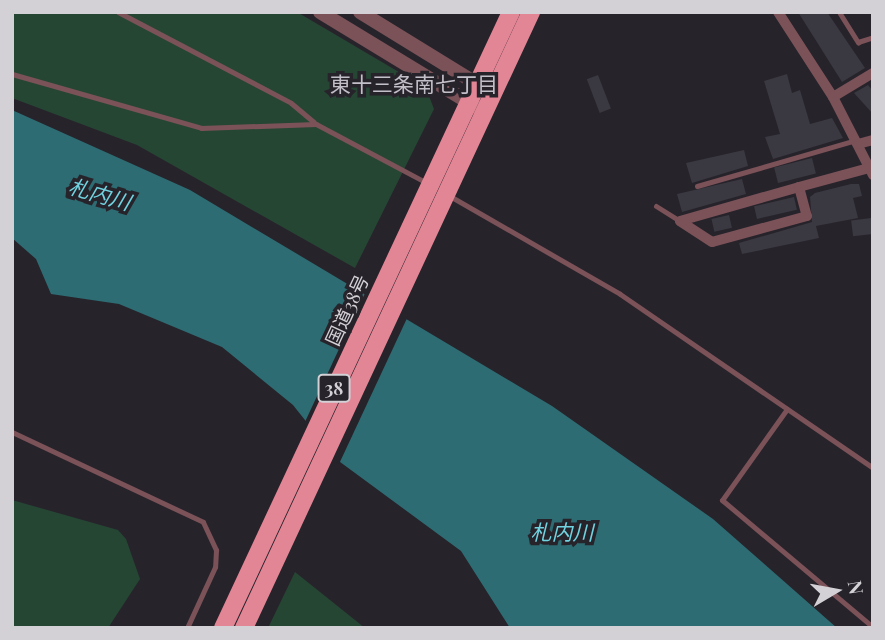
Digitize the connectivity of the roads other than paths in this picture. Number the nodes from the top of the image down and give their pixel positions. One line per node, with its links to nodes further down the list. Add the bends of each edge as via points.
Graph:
1 (118, 12): 15 (lane, via 291,103)
2 (320, 12): 13 (street)
3 (359, 12): 11 (street)
4 (511, 12): 11 (highway, 国道38号 / 38)
5 (531, 12): 11 (highway, 国道38号 / 38)
6 (778, 12): 12 (street)
7 (839, 12): 8 (lane, via 858,42)
8 (873, 37)
9 (873, 73): 12 (street)
10 (12, 74): 15 (lane, via 201,128)
11 (484, 89): 13 (highway, 国道38号 / 38); 14 (highway, 国道38号 / 38)
12 (833, 97): 17 (street)
13 (466, 102): 14 (street); 28 (highway, 国道38号 / 38)
14 (483, 111): 29 (highway, 国道38号 / 38)
15 (316, 124): 23 (lane, via 566,261)
16 (873, 140): 17 (street)
17 (857, 142): 18 (street); 19 (lane)
18 (871, 171): 20 (street)
19 (697, 186)
20 (799, 187): 22 (street); 22 (street, via 807,216 712,242)
21 (656, 206): 22 (lane)
22 (680, 221)
23 (787, 409): 25 (lane); 26 (lane, via 722,500)
24 (12, 432): 27 (lane, via 203,522 216,550 215,567)
25 (873, 468)
26 (873, 627)
27 (187, 628)
28 (223, 628)
29 (244, 628)

